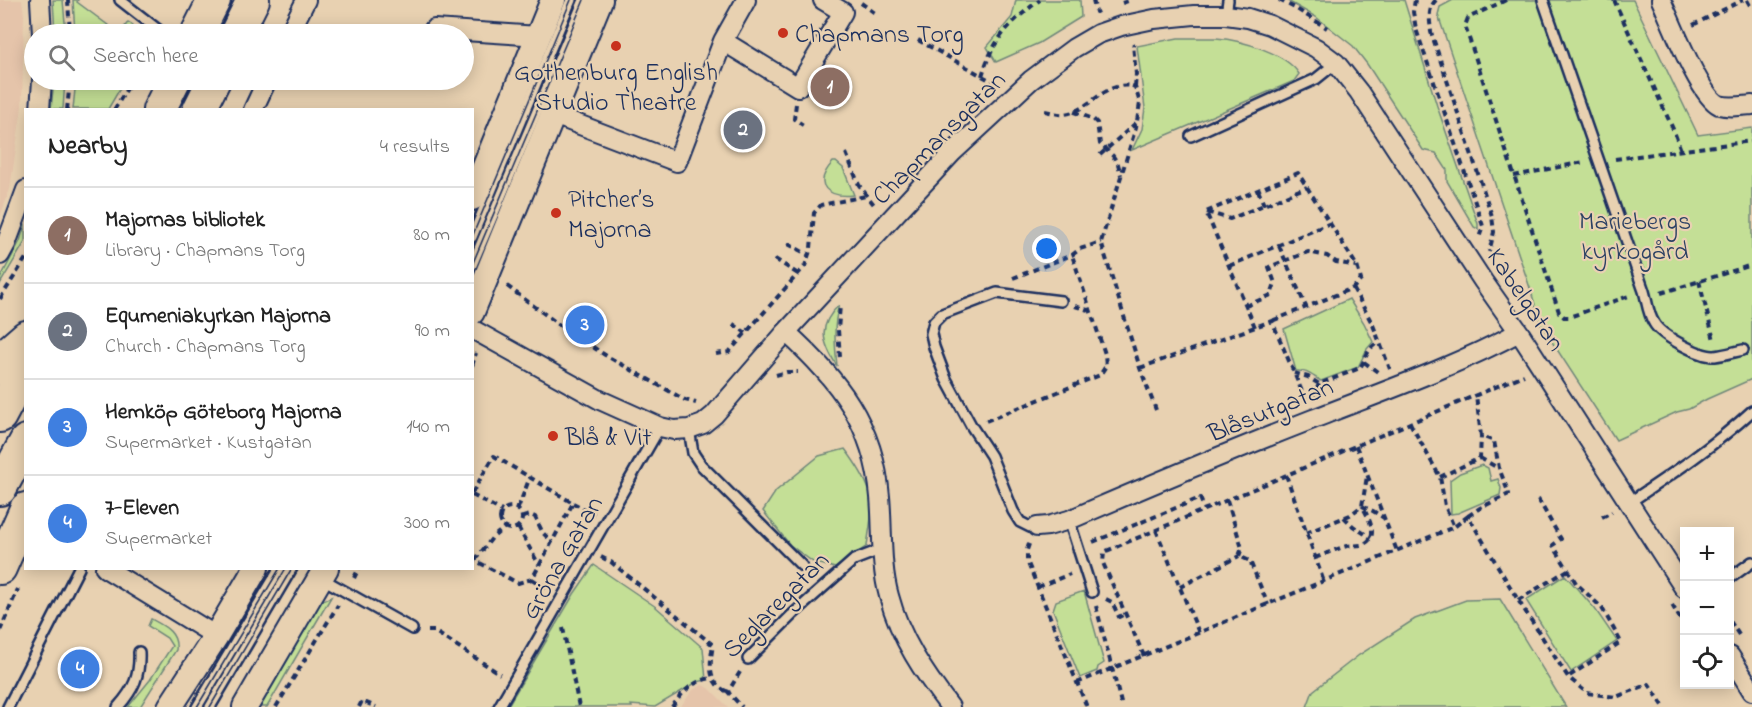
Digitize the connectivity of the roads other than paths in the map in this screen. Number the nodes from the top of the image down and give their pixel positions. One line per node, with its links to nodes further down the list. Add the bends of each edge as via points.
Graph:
1 (40, 0): 15 (street)
2 (120, 0): 16 (lane)
3 (214, 0): 17 (highway)
4 (253, 0): 18 (highway)
5 (306, 0): 19 (street)
6 (553, 0): 21 (street)
7 (572, 0): 38 (lane)
8 (584, 0): 40 (lane)
9 (600, 0): 34 (street)
10 (746, 0): 22 (street)
11 (823, 0): 22 (street, via 843,12 798,87)
12 (1543, 0): 47 (lane, via 1653,322 1658,329 1698,352 1713,356)
13 (1661, 0): 29 (street, via 1700,86 1711,100 1720,105)
14 (1227, 7): 23 (street, Chapmansgatan); 44 (street, Chapmansgatan, via 1121,26 1074,48 1032,80 952,153)
15 (41, 24)
16 (151, 24)
17 (202, 24)
18 (241, 24)
19 (294, 24)
20 (474, 32): 21 (street)
21 (540, 36): 36 (street)
22 (723, 40): 34 (street, via 677,162)
23 (1316, 48): 24 (street, Kabelgatan)
24 (1336, 63): 35 (lane, via 1316,79); 45 (street, Kabelgatan)
25 (41, 90): 30 (street)
26 (169, 90): 31 (highway)
27 (209, 90): 32 (highway)
28 (262, 90): 33 (street)
29 (1752, 105)
30 (40, 108)
31 (160, 108)
32 (200, 108)
33 (254, 108)
34 (554, 115): 40 (street)
35 (1191, 136)
36 (474, 193)
37 (24, 195): 39 (street)
38 (474, 232)
39 (0, 255)
40 (481, 269): 42 (street)
41 (1061, 301): 59 (lane, via 997,293 942,314 934,322 932,334 946,379 991,456 1016,517 1030,527)
42 (474, 302)
43 (474, 330): 52 (street, via 592,395)
44 (786, 332): 53 (street, Chapmansgatan, via 714,415); 60 (street, via 844,393 862,423 873,453 880,494)
45 (1519, 332): 56 (street, Kabelgatan); 58 (street, Blåsutgatan, via 1494,346)
46 (24, 339): 48 (highway, via 11,350)
47 (1743, 350)
48 (0, 369)
49 (24, 371): 51 (highway)
50 (1752, 411): 56 (lane, via 1691,461)
51 (0, 416)
52 (660, 427): 53 (street); 85 (lane, Gröna Gatan)
53 (689, 429): 62 (lane, via 693,453 701,465)
54 (24, 445): 55 (highway)
55 (0, 489)
56 (1630, 502): 71 (street, Kabelgatan)
57 (24, 518): 69 (highway)
58 (1069, 520): 59 (street, Blåsutgatan); 72 (lane)
59 (1037, 527)
60 (883, 550): 76 (lane, Seglaregatan, via 854,560); 86 (street, via 888,595 903,635 924,674)
61 (1752, 562): 70 (lane)
62 (802, 566)
63 (78, 570): 79 (lane)
64 (108, 570): 74 (street)
65 (255, 570): 74 (street)
66 (279, 570): 82 (lane)
67 (291, 570): 83 (lane)
68 (324, 573): 73 (lane, via 346,592); 84 (street)
69 (11, 574)
70 (1734, 575)
71 (1680, 582)
72 (1092, 592)
73 (412, 629)
74 (216, 636): 81 (street)
75 (139, 652): 80 (lane, via 137,681)
76 (748, 659)
77 (1734, 662): 78 (street)
78 (1752, 691)
79 (8, 707)
80 (118, 707)
81 (170, 707)
82 (197, 707)
83 (210, 707)
84 (244, 707)
85 (499, 707)
86 (950, 707)

